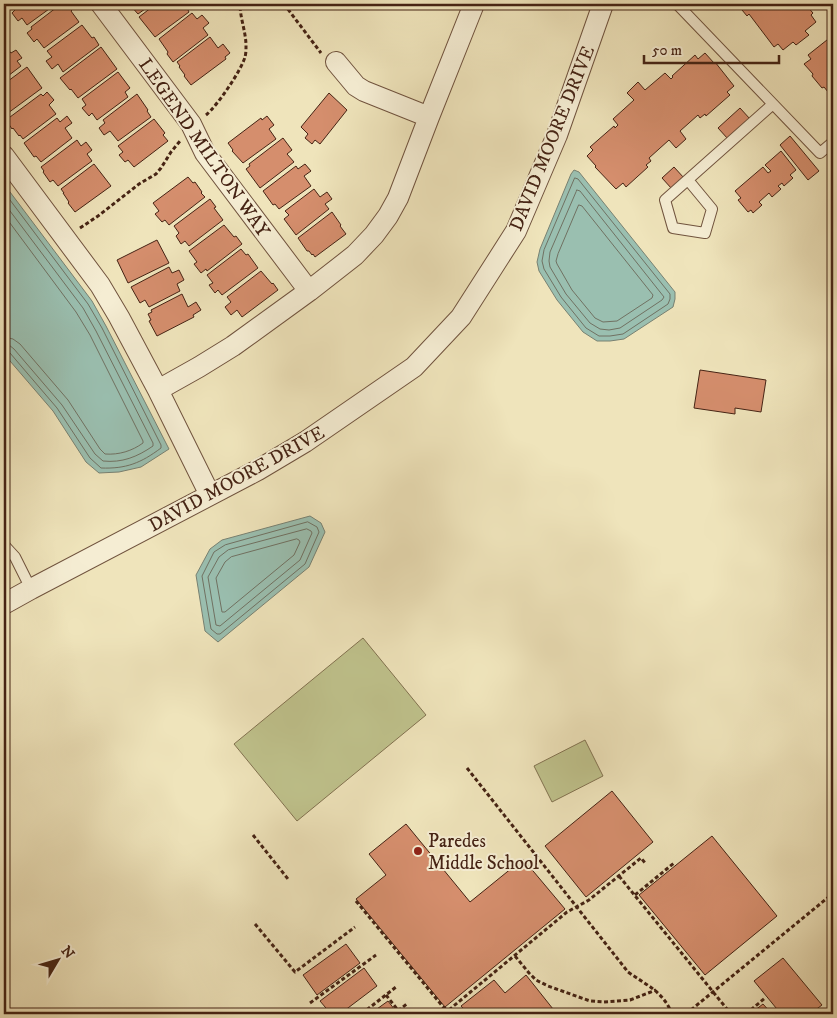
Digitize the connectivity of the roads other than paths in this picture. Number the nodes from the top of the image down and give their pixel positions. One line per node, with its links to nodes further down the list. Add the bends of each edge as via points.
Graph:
1 (101, 4): 11 (street, LEGEND MILTON WAY, via 191,124 205,153)
2 (474, 4): 7 (street)
3 (603, 4): 13 (street, DAVID MOORE DRIVE, via 557,135 516,231 462,317 414,367 306,442)
4 (677, 4): 6 (lane)
5 (336, 62): 7 (street, via 364,91)
6 (773, 104): 8 (lane, via 820,153); 10 (lane)
7 (429, 117): 11 (street, via 388,216 355,255)
8 (833, 142)
9 (4, 156): 12 (street, via 100,285)
10 (688, 180): 10 (lane, via 665,200 673,228 705,233 712,209)
11 (309, 291): 12 (street, via 233,346)
12 (158, 390): 13 (street)
13 (210, 495): 15 (street, DAVID MOORE DRIVE)
14 (4, 545): 15 (lane, via 15,557)
15 (31, 589): 16 (street, DAVID MOORE DRIVE)
16 (4, 604)

